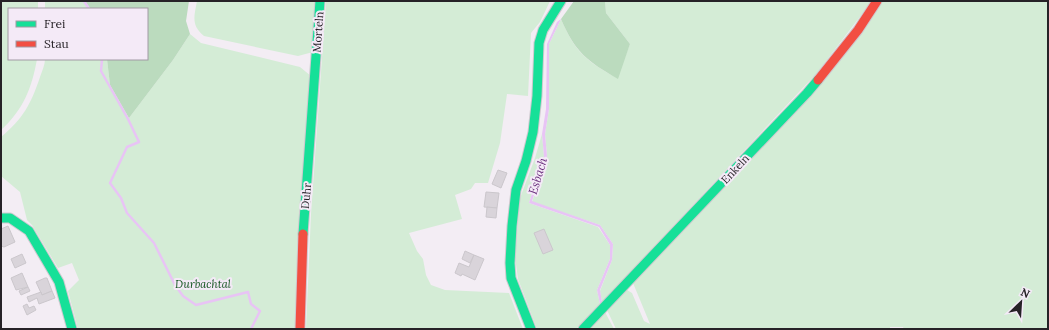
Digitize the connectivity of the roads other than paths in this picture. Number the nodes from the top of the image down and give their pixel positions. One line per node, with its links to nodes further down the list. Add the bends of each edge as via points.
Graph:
1 (320, 1): 4 (street, Morteln)
2 (561, 1): 8 (street, via 540,38 533,132 516,190 513,212 510,274)
3 (877, 1): 9 (street, Enkeln, via 858,30 810,89)
4 (316, 64): 7 (street, Duhr, via 302,246)
5 (1, 218): 6 (street, via 10,218 29,231 59,282)
6 (72, 329)
7 (300, 329)
8 (531, 329)
9 (583, 329)

